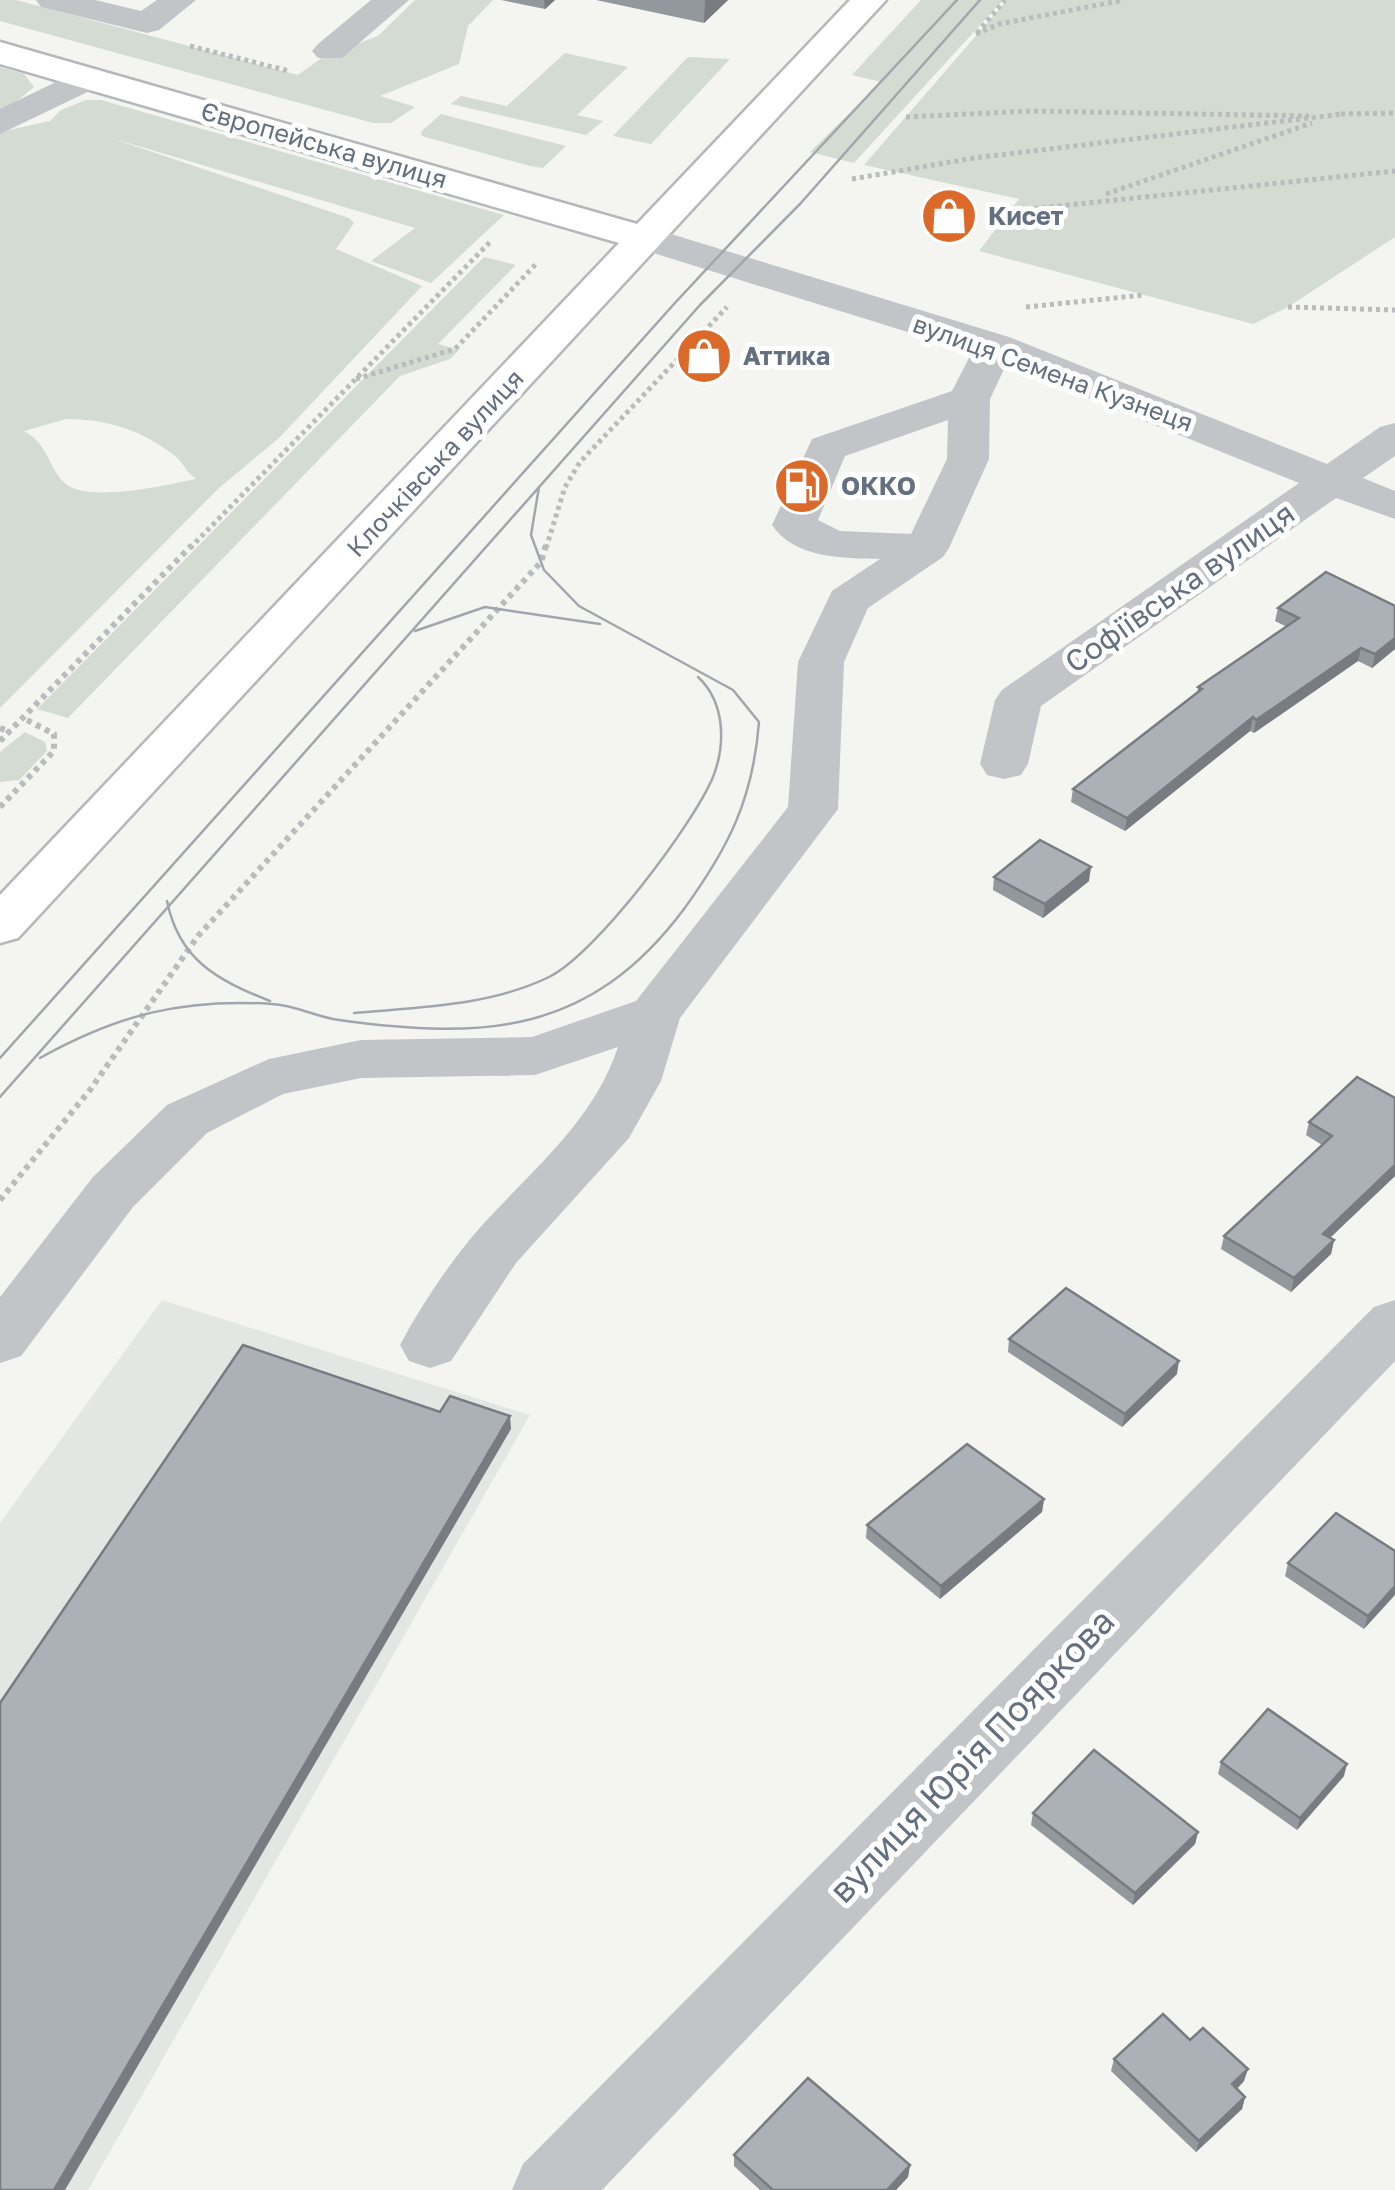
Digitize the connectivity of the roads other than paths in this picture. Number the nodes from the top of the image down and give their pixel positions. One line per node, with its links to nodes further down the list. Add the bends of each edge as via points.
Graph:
1 (53, 0): 2 (street, via 147,23)
2 (179, 0)
3 (392, 0): 5 (street)
4 (870, 0): 9 (main road, Клочківська вулиця)
5 (330, 51)
6 (0, 53): 7 (main road, Європейська вулиця)
7 (87, 78): 8 (street); 9 (main road, Європейська вулиця)
8 (0, 123)
9 (648, 239): 10 (street, вулиця Семена Кузнеця); 17 (main road, Клочківська вулиця)
10 (995, 346): 11 (street); 13 (street, вулиця Семена Кузнеця)
11 (969, 399): 15 (street, via 968,460); 15 (street, via 827,448 794,526 831,544)
12 (1395, 436): 13 (street, Софіївська вулиця)
13 (1335, 480): 14 (street, вулиця Семена Кузнеця); 16 (street, Софіївська вулиця, via 1019,700)
14 (1395, 506)
15 (927, 548): 18 (street, via 848,602 821,662 813,809)
16 (1004, 764)
17 (9, 904)
18 (656, 1014): 20 (street, via 536,1056 361,1058 269,1078 187,1120 162,1144 113,1192); 21 (street, via 634,1081 609,1124 496,1248)
19 (1395, 1323): 22 (street, вулиця Юрія Пояркова)
20 (0, 1340)
21 (430, 1345)
22 (550, 2190)

